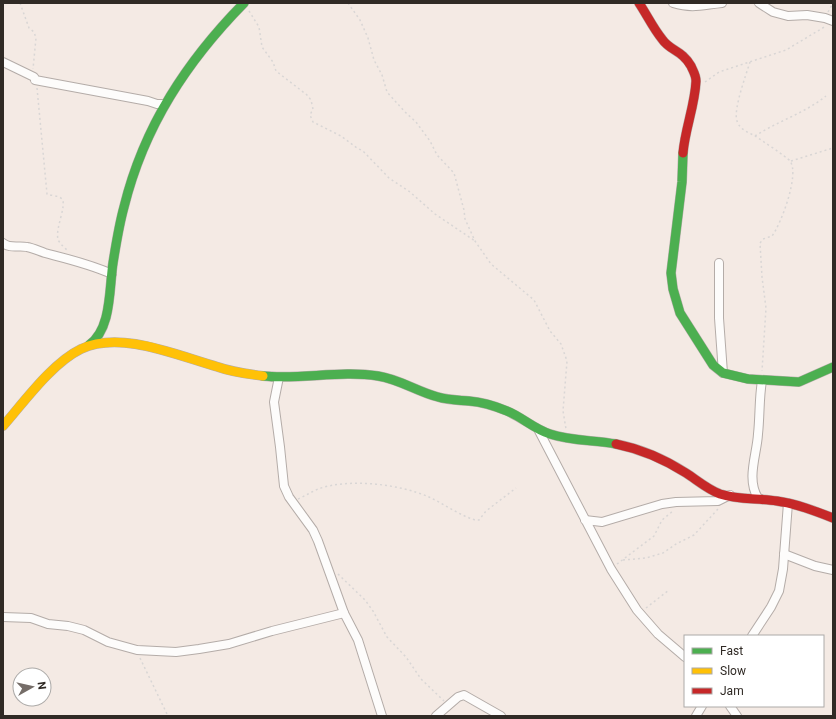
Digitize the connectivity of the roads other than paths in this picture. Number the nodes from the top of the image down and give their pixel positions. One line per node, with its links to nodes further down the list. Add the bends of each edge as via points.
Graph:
1 (639, 3): 14 (street, via 663,41 682,54 691,64 696,79 684,142 671,273 680,313 713,365)
2 (673, 3): 3 (street, via 690,7)
3 (722, 3)
4 (759, 3): 6 (street, via 774,12 788,16 807,15 825,18)
5 (246, 5): 8 (street, via 224,22 202,48)
6 (830, 24)
7 (3, 62): 8 (street, via 34,79)
8 (163, 104): 11 (street, via 139,157 128,190)
9 (3, 243): 11 (street, via 11,247 28,247 94,266)
10 (719, 263): 14 (street)
11 (112, 274): 12 (street, via 105,319 97,338)
12 (89, 346): 15 (street, via 108,342 138,345 236,372); 17 (street, via 71,355 59,366 25,399)
13 (833, 367): 16 (street, via 799,382)
14 (723, 373): 16 (street)
15 (279, 377): 18 (street, via 346,374 379,376 400,381 433,396 471,401 503,410 522,418); 28 (street, via 274,408 284,486 313,530)
16 (762, 381): 20 (street, via 753,477 755,493)
17 (3, 426)
18 (539, 430): 19 (street, via 567,439 609,442 650,454 684,471 715,492); 23 (street)
19 (730, 495): 20 (street); 24 (street, via 713,502 686,502 651,507)
20 (762, 499): 21 (street)
21 (788, 503): 22 (street); 26 (street)
22 (833, 518)
23 (585, 520): 24 (street); 25 (street)
24 (602, 522): 25 (street)
25 (591, 532): 31 (street, via 637,610 658,634)
26 (784, 554): 27 (street); 30 (street, via 776,599)
27 (833, 570)
28 (344, 613): 29 (street, via 229,644 176,652 137,650 68,626 48,624 31,618); 34 (street, via 358,640)
29 (3, 617)
30 (753, 635)
31 (684, 656)
32 (701, 707): 37 (street)
33 (731, 707): 38 (street)
34 (382, 716)
35 (436, 716): 36 (street, via 458,696 464,694)
36 (501, 716)
37 (696, 716)
38 (737, 716)

